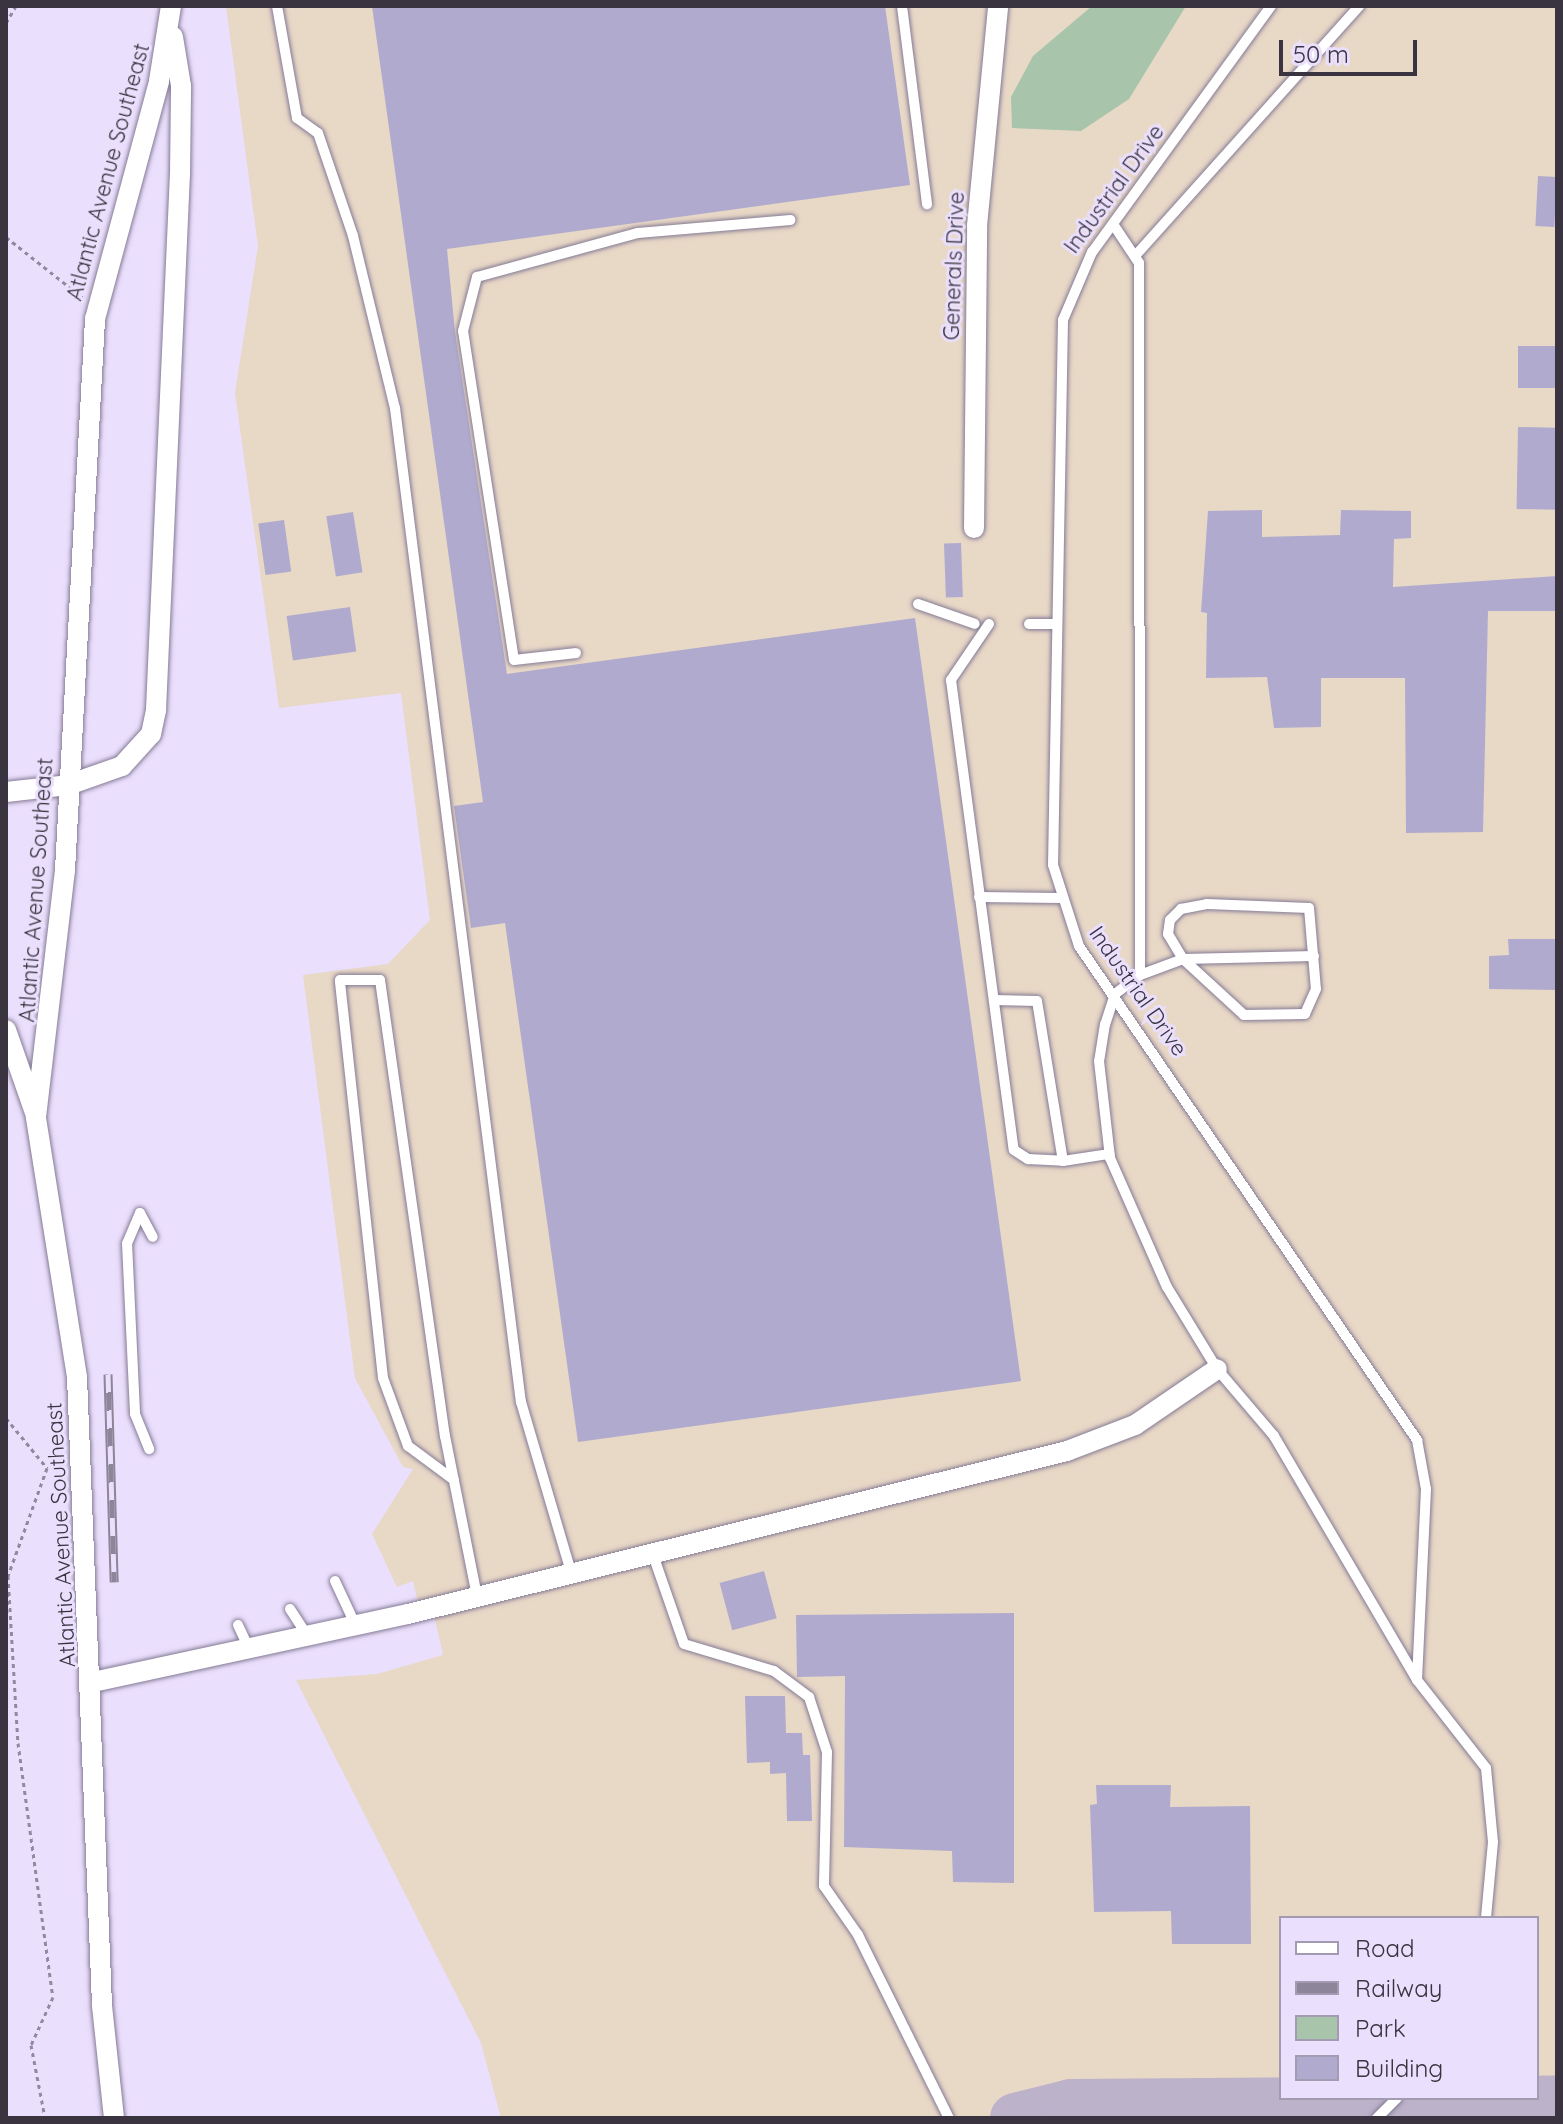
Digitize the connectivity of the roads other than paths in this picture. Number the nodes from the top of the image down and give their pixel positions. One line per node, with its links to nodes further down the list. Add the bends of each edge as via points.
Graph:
1 (277, 6): 36 (lane, via 297,118 318,133 353,236 395,408 521,1402)
2 (902, 6): 7 (lane)
3 (998, 6): 11 (street, Generals Drive, via 977,226)
4 (1271, 6): 9 (lane, Industrial Drive)
5 (1359, 6): 10 (lane)
6 (171, 14): 18 (street, Atlantic Avenue Southeast, via 95,319); 18 (street, via 181,86 180,174 156,710 151,734 122,766)
7 (927, 204)
8 (790, 220): 17 (lane, via 638,233 477,277 463,331 514,660)
9 (1113, 224): 10 (lane); 16 (lane, Industrial Drive, via 1073,283 1063,320)
10 (1135, 256): 24 (lane)
11 (974, 528)
12 (918, 604): 13 (lane)
13 (975, 624)
14 (989, 624): 20 (lane, via 951,680)
15 (1029, 624): 16 (lane)
16 (1055, 624): 21 (lane, Industrial Drive, via 1053,865)
17 (576, 653)
18 (68, 785): 19 (street); 28 (street, Atlantic Avenue Southeast, via 59,955)
19 (6, 792)
20 (979, 897): 21 (lane); 26 (lane)
21 (1060, 898): 25 (lane, Industrial Drive, via 1079,946)
22 (1314, 956): 23 (lane); 23 (lane, via 1314,1004 1305,1014 1244,1015); 23 (lane, via 1309,908 1207,904 1181,909 1170,920 1168,934)
23 (1183, 959): 24 (lane)
24 (1140, 975): 25 (lane)
25 (1115, 994): 29 (lane, via 1099,1061); 44 (lane, Industrial Drive, via 1417,1440 1426,1489)
26 (994, 1000): 30 (lane, via 1014,1150); 30 (lane, via 1037,1001)
27 (6, 1030): 28 (street)
28 (36, 1117): 45 (street, Atlantic Avenue Southeast, via 77,1377)
29 (1109, 1154): 30 (lane); 32 (lane, via 1139,1236)
30 (1063, 1161)
31 (153, 1237): 33 (lane, via 140,1213 127,1243 135,1414)
32 (1217, 1369): 35 (street, via 1135,1425 1090,1444); 44 (lane, via 1274,1436)
33 (149, 1449)
34 (454, 1480): 34 (lane, via 380,980 340,980 383,1378 408,1446); 38 (lane)
35 (652, 1552): 36 (street); 49 (lane, via 684,1644 774,1671 809,1697 827,1752 824,1886 858,1935)
36 (571, 1572): 38 (street)
37 (335, 1581): 41 (lane)
38 (477, 1596): 41 (street)
39 (290, 1609): 42 (lane)
40 (238, 1625): 43 (lane)
41 (356, 1626): 42 (street)
42 (308, 1637): 43 (street)
43 (249, 1651): 45 (street)
44 (1417, 1680): 46 (lane, via 1486,1768 1493,1842)
45 (93, 1682): 48 (street, Atlantic Avenue Southeast, via 102,2005)
46 (1486, 1916)
47 (1395, 2100): 50 (lane)
48 (114, 2118)
49 (949, 2118)
50 (1377, 2118)

